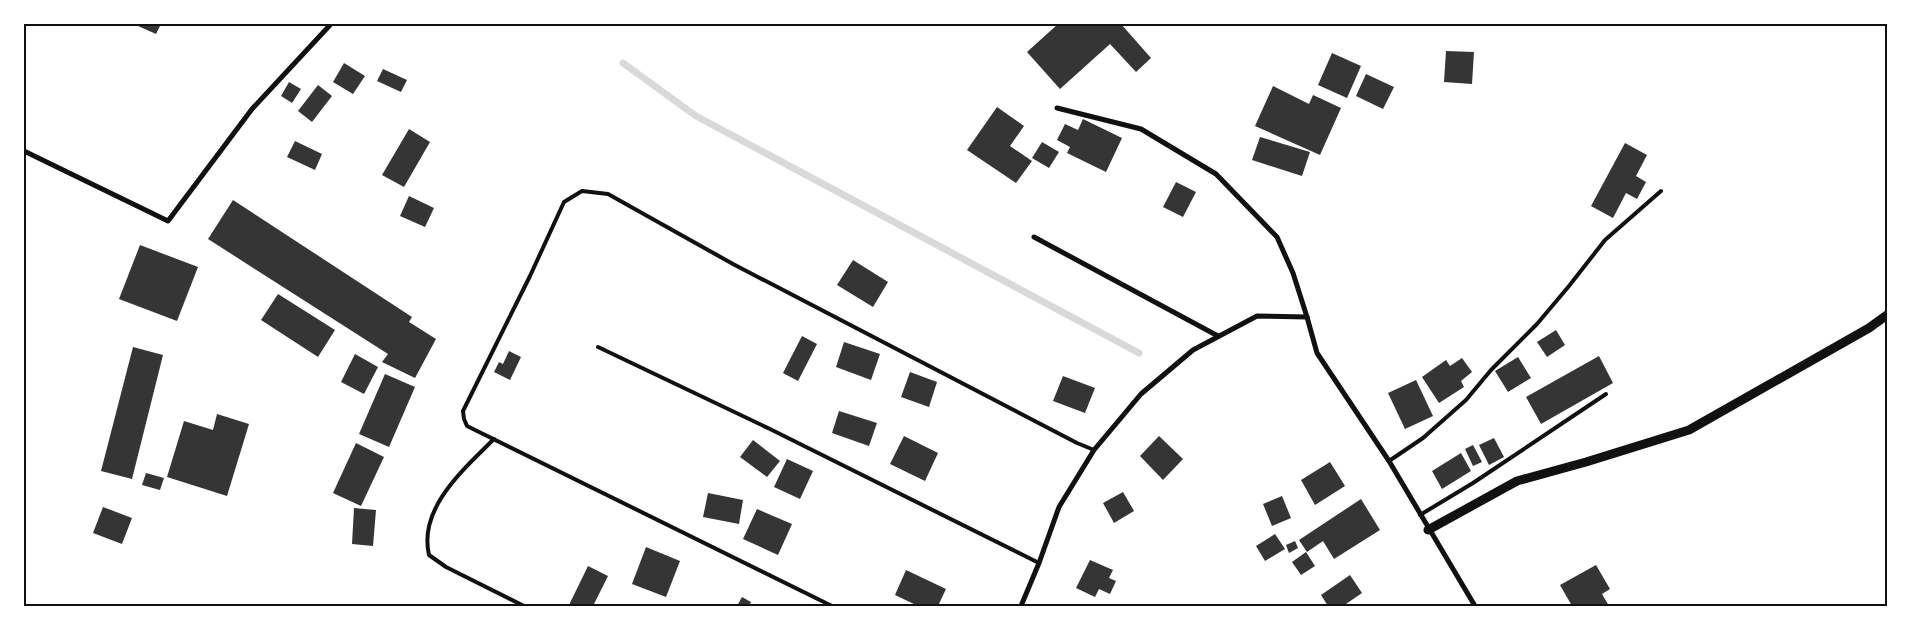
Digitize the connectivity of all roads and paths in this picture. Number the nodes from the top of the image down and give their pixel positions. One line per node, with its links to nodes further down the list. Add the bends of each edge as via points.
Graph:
1 (331, 24): 3 (street, via 252,109 168,221)
2 (1057, 108): 7 (street, via 1141,129 1216,174 1278,237)
3 (24, 152)
4 (1661, 191): 13 (lane, via 1605,240 1537,324 1466,400 1423,438)
5 (1034, 237): 8 (street)
6 (1887, 315): 15 (street, via 1689,430 1517,481)
7 (1307, 317): 8 (street, via 1257,316); 13 (street, via 1317,353)
8 (1218, 336): 12 (street, via 1194,350 1142,394)
9 (598, 347): 16 (lane)
10 (1606, 394): 14 (lane)
11 (494, 439): 12 (lane, via 467,426 463,411 564,202 582,191 608,194 733,264); 17 (lane, via 443,495 426,543 429,555 446,567); 18 (lane)
12 (1094, 450): 16 (street, via 1059,507)
13 (1389, 461): 14 (street)
14 (1420, 516): 15 (street)
15 (1428, 530): 20 (street)
16 (1039, 563): 19 (street)
17 (524, 606)
18 (832, 606)
19 (1021, 606)
20 (1475, 606)

